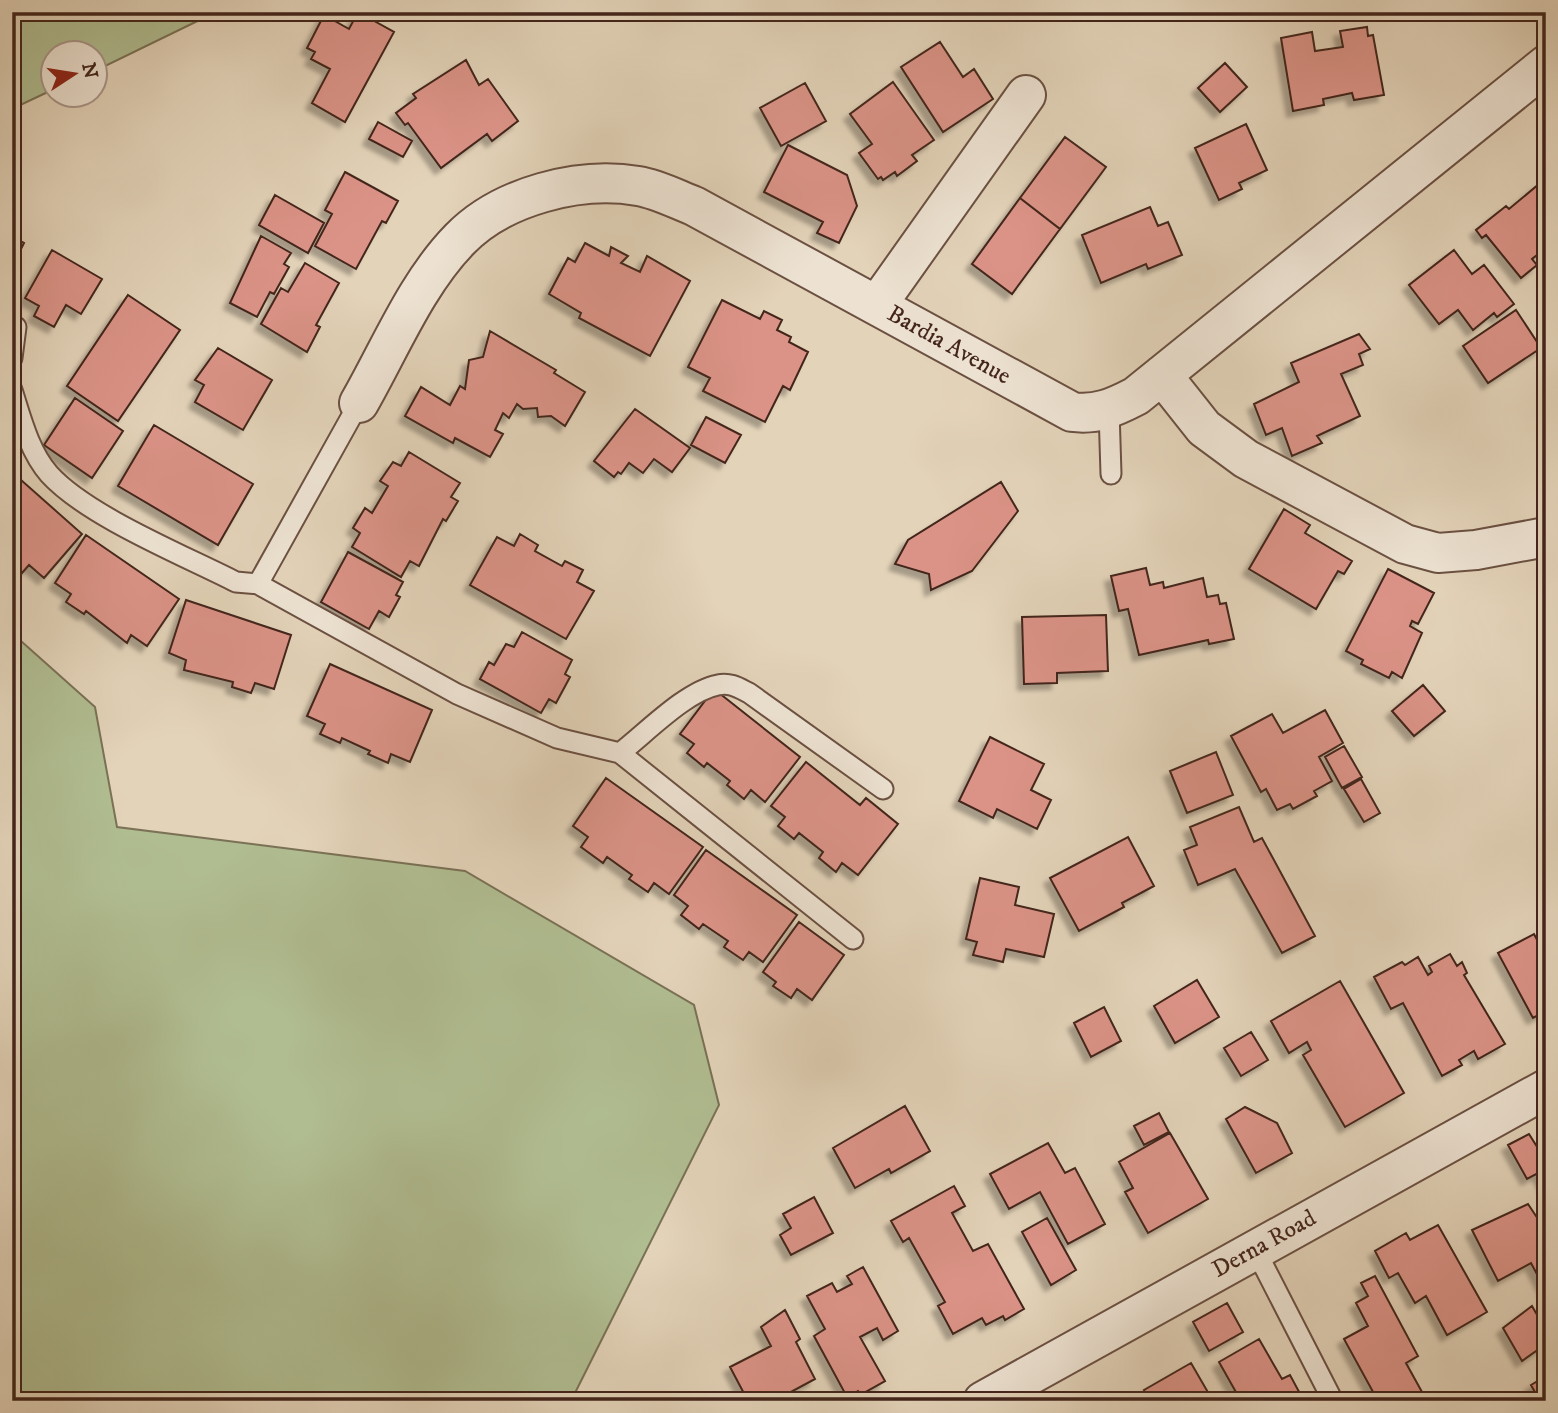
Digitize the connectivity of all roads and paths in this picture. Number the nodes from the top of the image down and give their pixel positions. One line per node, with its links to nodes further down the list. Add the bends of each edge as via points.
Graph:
1 (1546, 65): 6 (street, Bardia Avenue)
2 (1026, 95): 3 (street)
3 (877, 305): 8 (street, Bardia Avenue, via 694,206 639,186 590,185 532,196 488,216 460,239 430,276); 9 (street, Bardia Avenue, via 1072,412)
4 (16, 327): 5 (lane)
5 (12, 358)
6 (1162, 375): 9 (street, Bardia Avenue); 11 (street, via 1204,428 1246,458 1405,544 1438,553)
7 (12, 390): 12 (lane, via 22,423 48,472 80,501 236,582)
8 (359, 403): 12 (lane)
9 (1109, 410): 10 (lane)
10 (1111, 474)
11 (1546, 537)
12 (258, 584): 13 (lane, via 457,694 557,738)
13 (620, 753): 14 (lane, via 692,696 731,684); 15 (lane)
14 (883, 789)
15 (853, 939)
16 (1546, 1089): 17 (street, Derna Road)
17 (1255, 1249): 18 (street, Derna Road); 19 (lane)
18 (983, 1401)
19 (1333, 1401)

